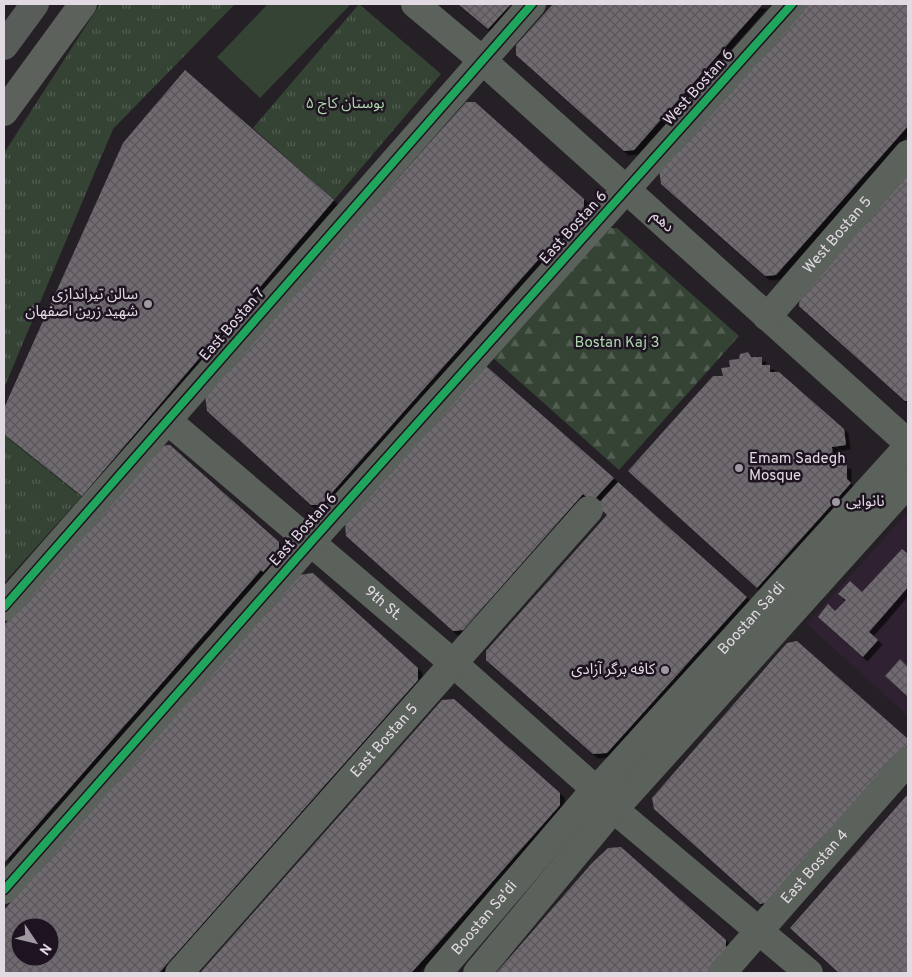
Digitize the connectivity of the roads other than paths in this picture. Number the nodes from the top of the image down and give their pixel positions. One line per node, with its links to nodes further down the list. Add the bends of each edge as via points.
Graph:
1 (35, 4): 6 (highway)
2 (82, 4): 8 (main road)
3 (415, 4): 7 (street, دهم)
4 (532, 4): 7 (street, East Bostan 7)
5 (792, 4): 10 (street, West Bostan 6)
6 (4, 46)
7 (482, 60): 10 (street, دهم); 12 (street, East Bostan 7)
8 (4, 112)
9 (908, 154): 11 (street, West Bostan 5)
10 (626, 190): 11 (street, دهم); 16 (street, East Bostan 6)
11 (767, 317): 13 (street, دهم)
12 (168, 421): 16 (street, 9th St.); 17 (street, East Bostan 7)
13 (907, 449): 20 (street, Boostan Sa'di)
14 (908, 483): 20 (street, Boostan Sa'di)
15 (589, 510): 18 (street, East Bostan 5)
16 (311, 542): 18 (street, 9th St.); 21 (street, East Bostan 6)
17 (4, 607)
18 (453, 663): 20 (street, 9th St.); 23 (street, East Bostan 5)
19 (908, 761): 22 (street, East Bostan 4)
20 (605, 800): 22 (street, 9th St.); 24 (street, Boostan Sa'di); 25 (street, Boostan Sa'di)
21 (4, 890)
22 (760, 930): 26 (street, East Bostan 4); 27 (street, 9th St.)
23 (179, 973)
24 (438, 973)
25 (477, 973)
26 (722, 973)
27 (810, 973)

